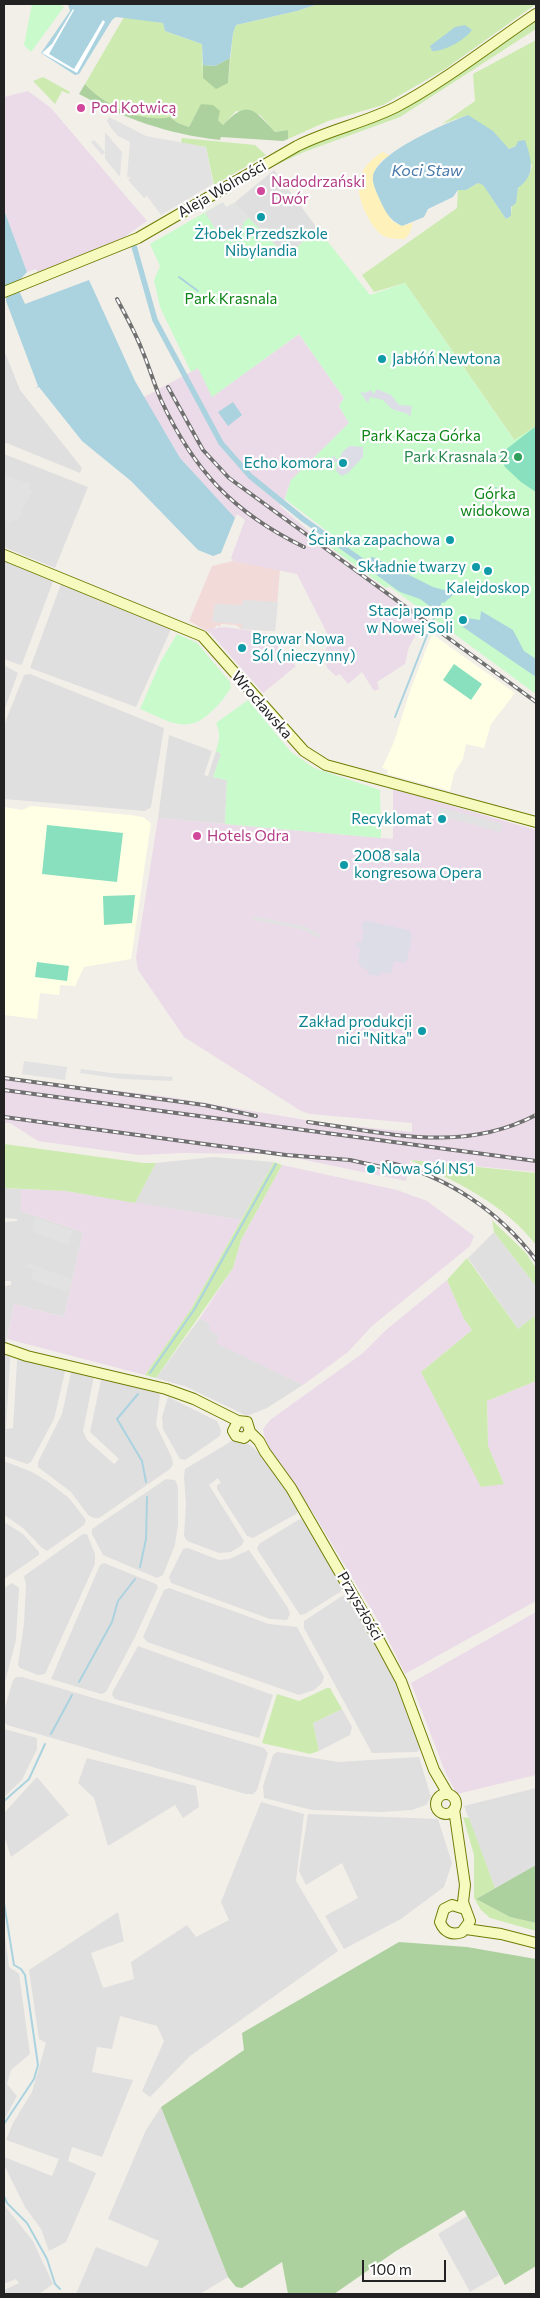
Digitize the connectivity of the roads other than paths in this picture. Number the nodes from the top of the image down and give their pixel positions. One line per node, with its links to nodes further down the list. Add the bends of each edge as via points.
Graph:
1 (536, 14): 2 (street, Aleja Wolności, via 394,108 309,140 138,238)
2 (5, 292)
3 (4, 555): 4 (street, Wrocławska, via 202,636 304,752 326,765)
4 (536, 822)
5 (4, 1348): 6 (street, via 194,1399)
6 (235, 1424): 7 (street, via 236,1436); 7 (street, via 247,1422)
7 (247, 1435): 8 (street, Przyszłości, via 259,1441 292,1488 380,1642 401,1681)
8 (434, 1770): 9 (street, Przyszłości); 10 (street, Przyszłości)
9 (448, 1794): 10 (street); 11 (street, via 454,1799)
10 (438, 1798): 12 (street, via 436,1806)
11 (454, 1809): 12 (street); 13 (street)
12 (442, 1813): 13 (street)
13 (457, 1834): 14 (street)
14 (464, 1871): 15 (street); 16 (street)
15 (452, 1905): 16 (street); 17 (street, via 441,1913 442,1927 453,1934)
16 (467, 1912): 17 (street); 18 (street, via 474,1921)
17 (466, 1929): 18 (street)
18 (501, 1934): 19 (street)
19 (536, 1943)

